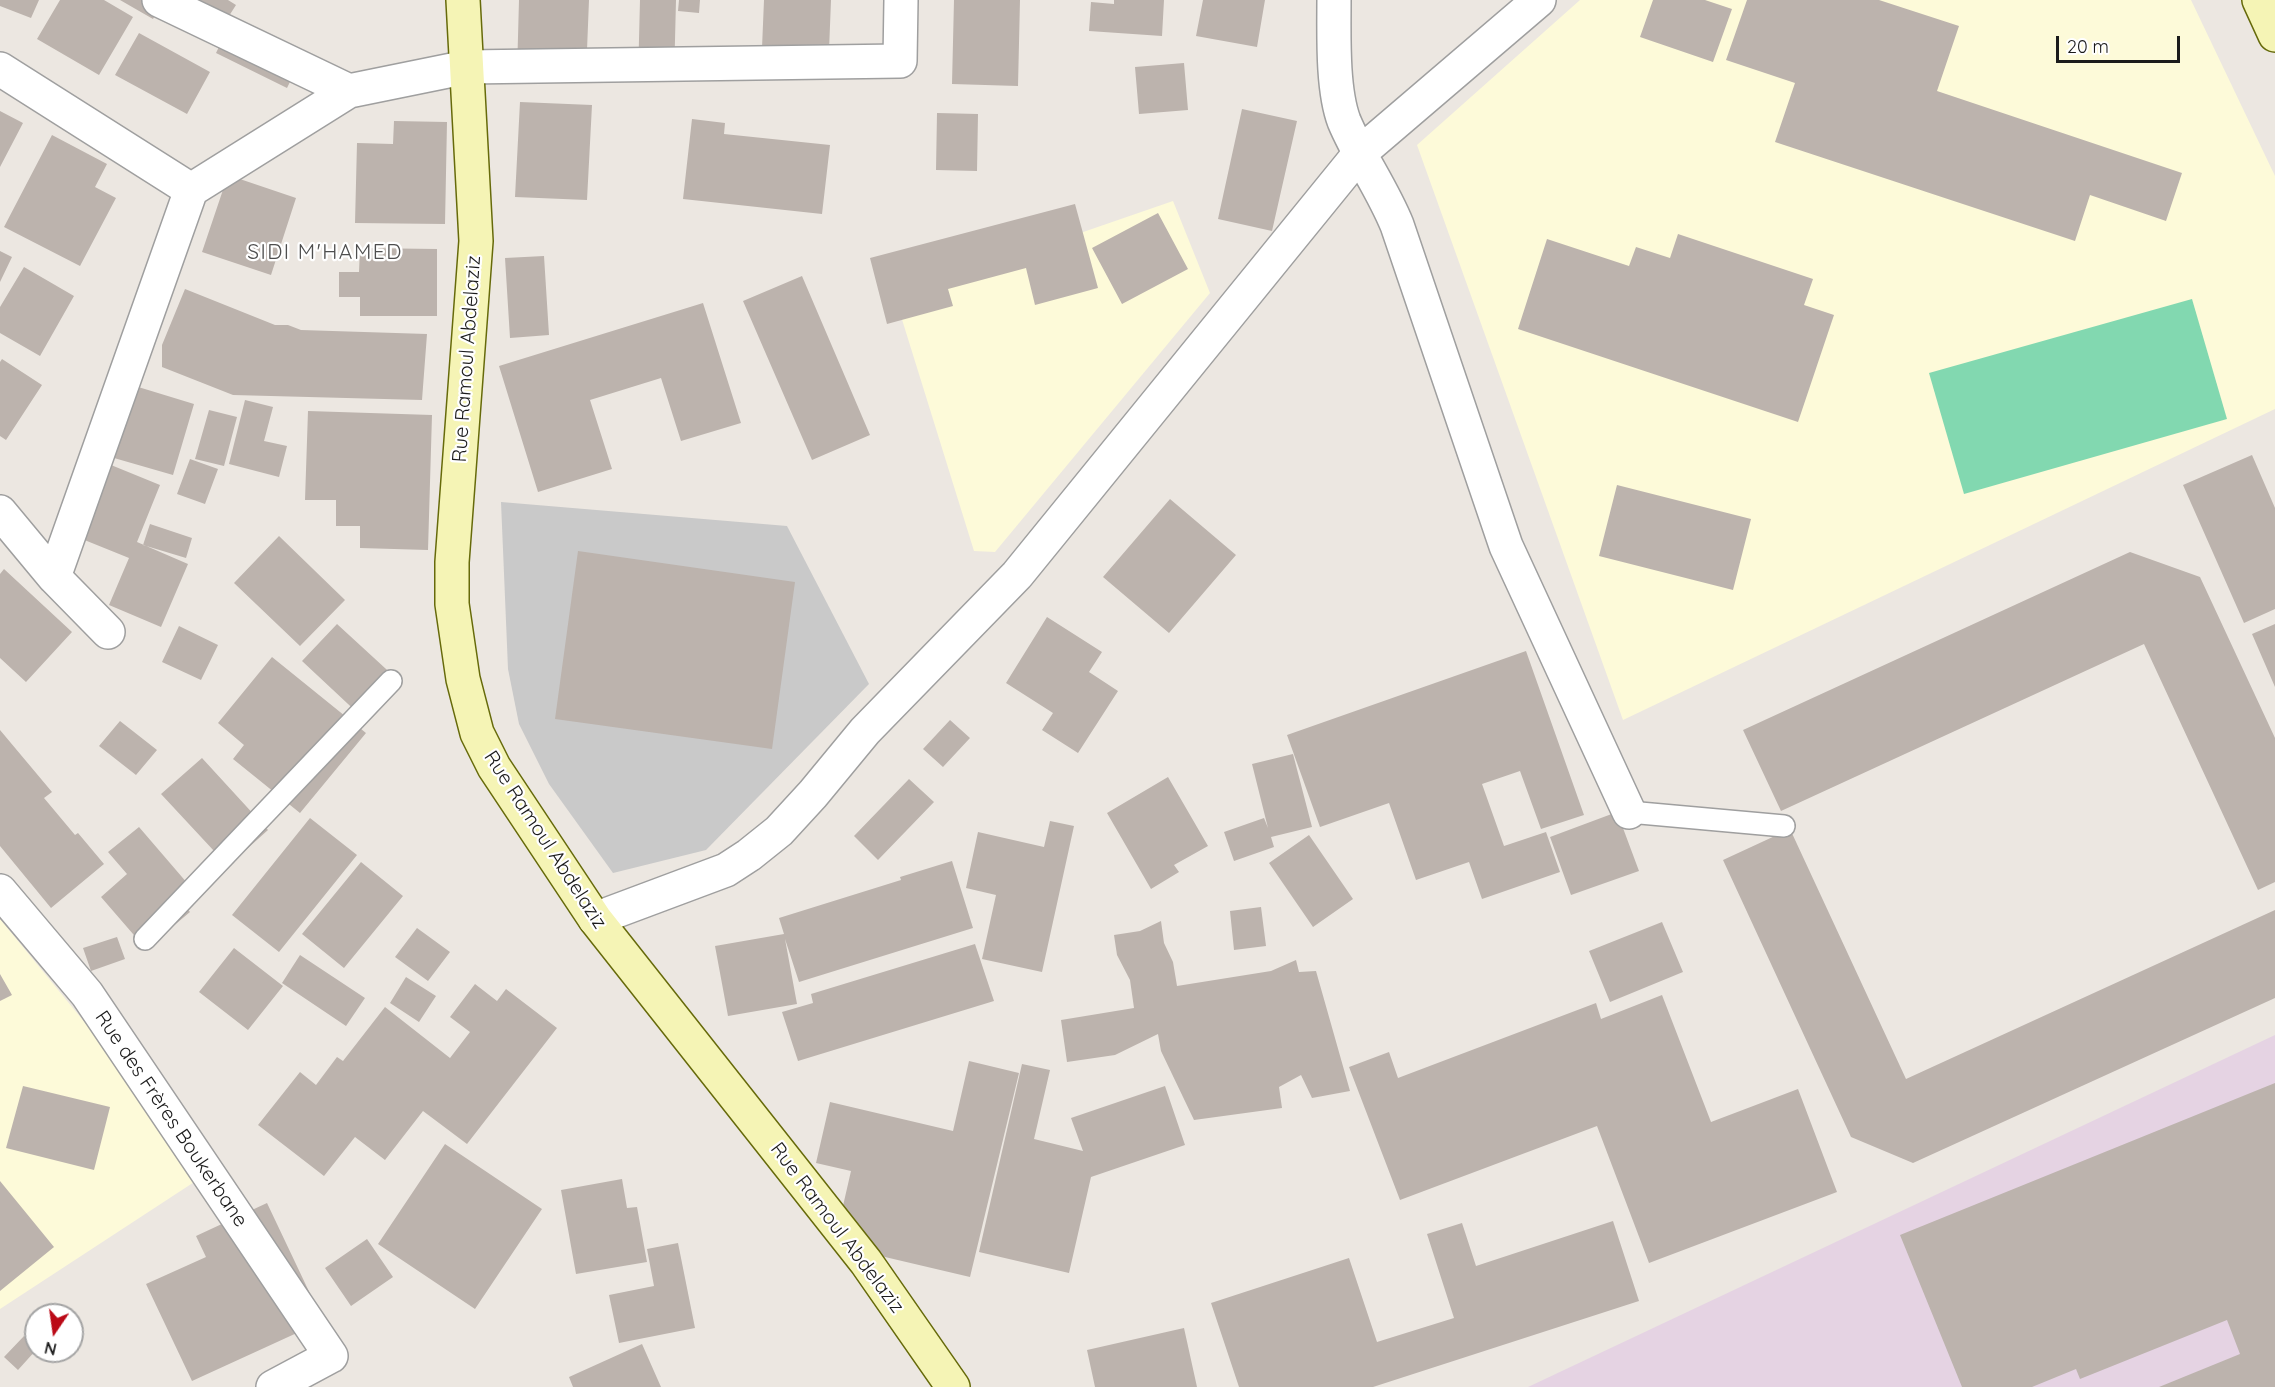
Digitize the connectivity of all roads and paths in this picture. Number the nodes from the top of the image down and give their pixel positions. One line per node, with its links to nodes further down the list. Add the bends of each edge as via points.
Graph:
1 (159, 0): 10 (street)
2 (463, 0): 8 (street, Rue Ramoul Abdelaziz)
3 (901, 0): 8 (street, via 900,61)
4 (1334, 0): 11 (street, via 1338,95)
5 (1539, 0): 11 (street)
6 (2259, 0): 7 (street)
7 (2275, 35)
8 (467, 67): 10 (street); 20 (street, Rue Ramoul Abdelaziz, via 476,241 452,562 452,604 463,679 477,733 494,767)
9 (0, 69): 12 (street)
10 (349, 91): 12 (street)
11 (1360, 153): 17 (street, via 1397,225 1506,546); 20 (street, via 1017,576 865,731 779,831 726,870)
12 (190, 190): 14 (street)
13 (0, 512): 14 (street)
14 (54, 577): 15 (street)
15 (108, 632)
16 (391, 681): 21 (lane)
17 (1629, 812): 18 (lane)
18 (1784, 826)
19 (0, 891): 22 (street, Rue des Frères Boukerbane, via 87,994 331,1356)
20 (595, 919): 23 (street, Rue Ramoul Abdelaziz, via 866,1262)
21 (145, 939)
22 (273, 1387)
23 (953, 1387)

